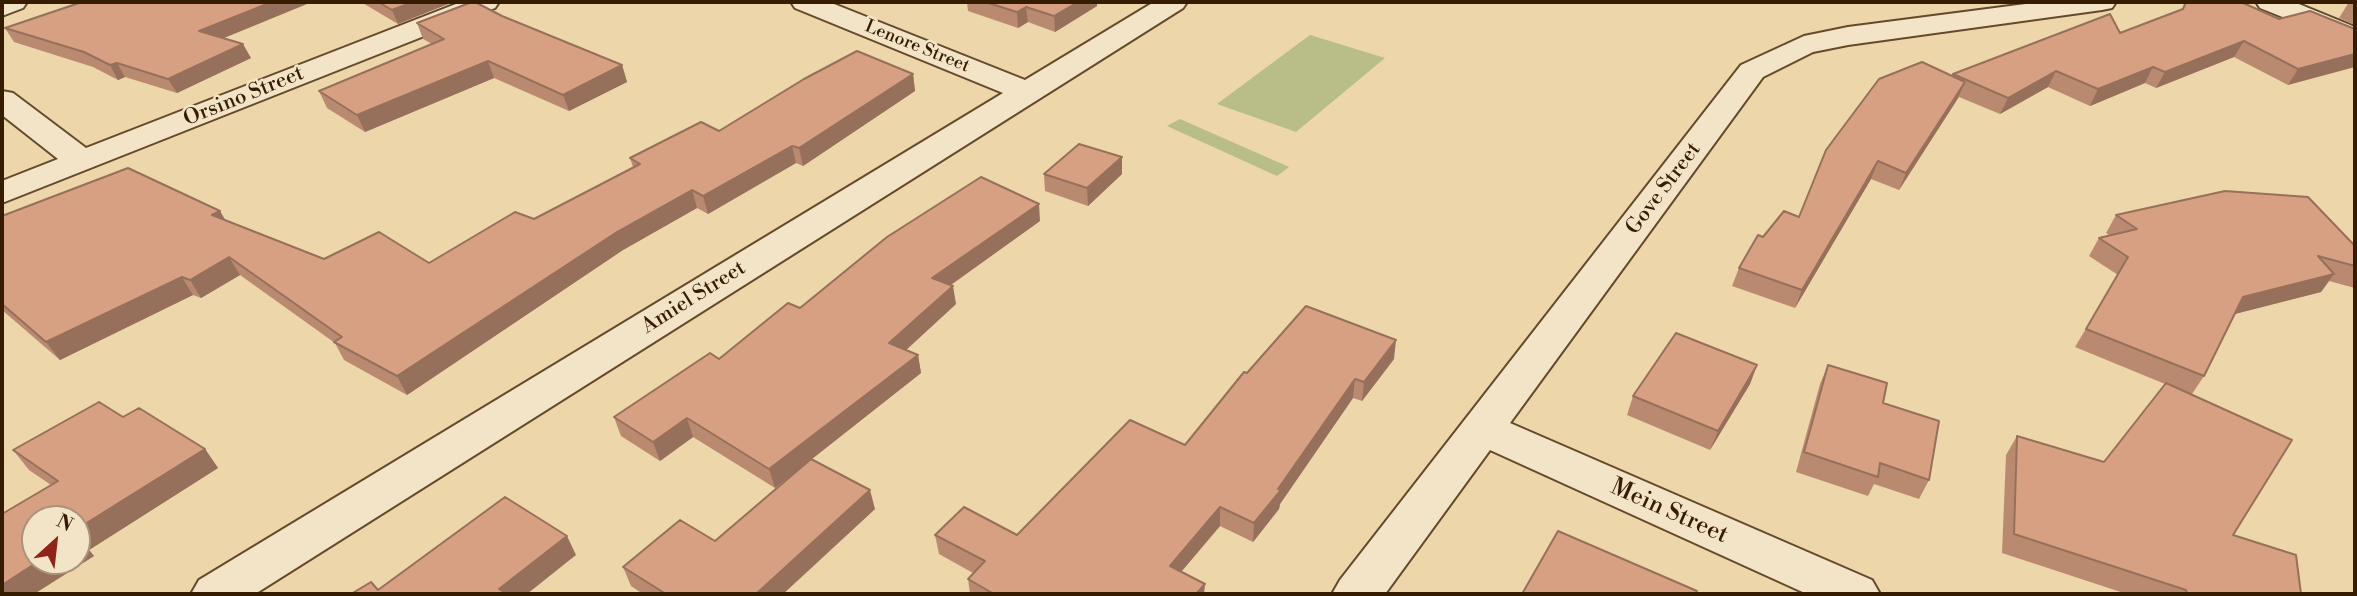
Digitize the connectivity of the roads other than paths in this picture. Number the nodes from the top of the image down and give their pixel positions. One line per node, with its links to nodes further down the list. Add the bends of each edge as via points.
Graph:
1 (13, 2): 8 (street)
2 (485, 2): 12 (street, Orsino Street)
3 (805, 2): 10 (street, Lenore Street)
4 (1173, 2): 10 (street, Amiel Street)
5 (2102, 2): 14 (street, Gove Street, via 1848,36 1804,45 1752,71)
6 (2270, 2): 9 (street)
7 (2297, 2): 9 (street)
8 (2, 8)
9 (2354, 36)
10 (1028, 92): 15 (street, Amiel Street)
11 (2, 100): 12 (street)
12 (82, 161): 13 (street, Orsino Street)
13 (2, 193)
14 (1483, 429): 16 (street, Gove Street); 17 (street, Mein Street)
15 (216, 594)
16 (1357, 594)
17 (1855, 594)

